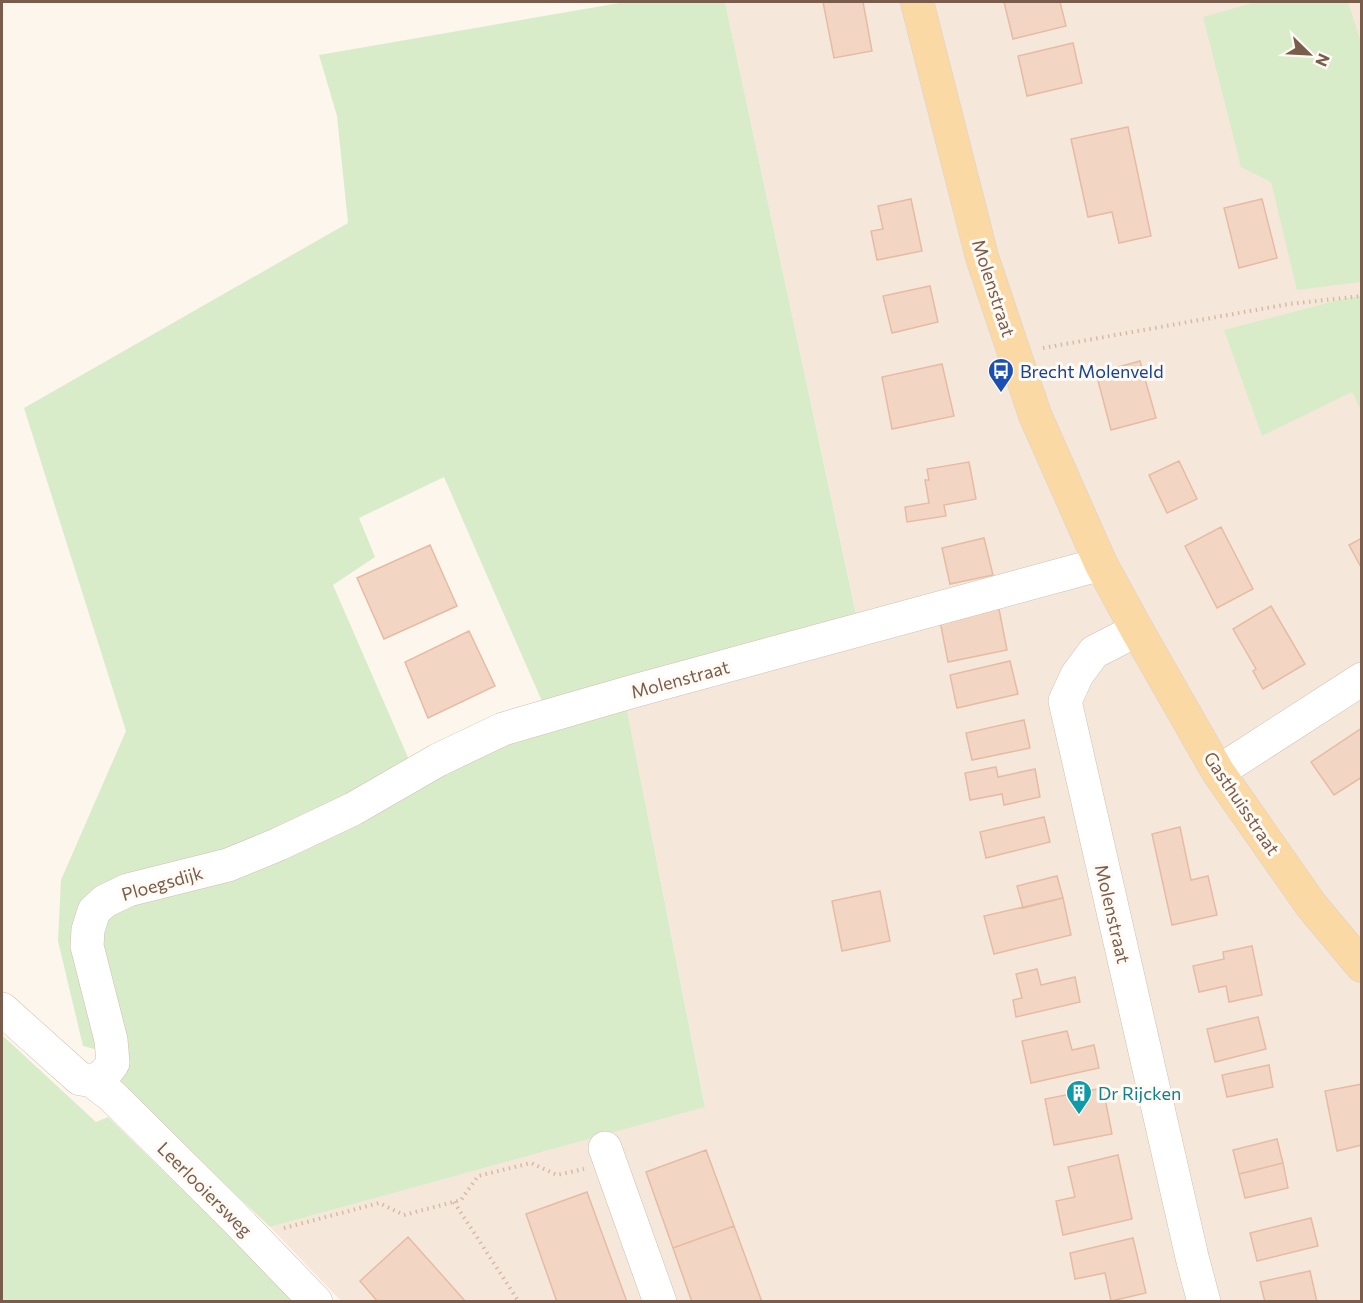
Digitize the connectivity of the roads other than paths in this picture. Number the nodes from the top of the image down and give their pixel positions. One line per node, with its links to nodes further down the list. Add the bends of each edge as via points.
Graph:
1 (917, 2): 2 (main road, Molenstraat, via 982,257 1035,416)
2 (1101, 564): 3 (main road, Molenstraat); 5 (street, Molenstraat)
3 (1137, 630): 6 (main road, Gasthuisstraat); 13 (street, Molenstraat, via 1094,652 1065,701)
4 (1362, 679): 6 (street)
5 (503, 729): 9 (street, Ploegsdijk, via 279,844 228,865 128,890 105,901 94,911 87,946 111,1040 113,1063 103,1077)
6 (1218, 772): 7 (main road, Gasthuisstraat, via 1311,905)
7 (1362, 966)
8 (2, 1009): 9 (street, via 80,1079)
9 (92, 1081): 11 (street, Leerlooiersweg, via 112,1096)
10 (608, 1155): 12 (street)
11 (316, 1302)
12 (660, 1302)
13 (1204, 1302)

